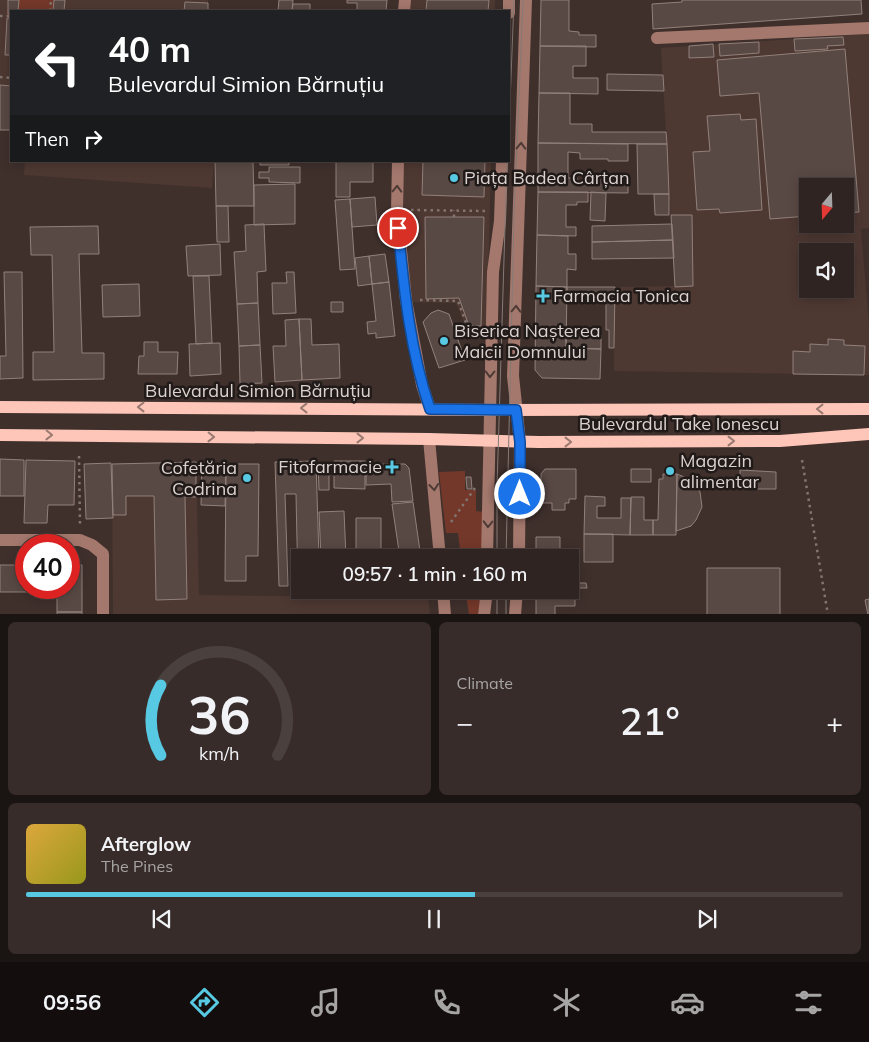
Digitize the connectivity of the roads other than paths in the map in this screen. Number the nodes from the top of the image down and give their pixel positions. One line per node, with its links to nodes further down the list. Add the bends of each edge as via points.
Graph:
1 (526, 0): 10 (street, one-way to 1, via 513,376)
2 (869, 28): 3 (street)
3 (657, 38)
4 (398, 162): 7 (street, one-way to 4, via 422,385 406,300 397,210)
5 (502, 162): 9 (street, one-way to 9, via 500,220 493,272)
6 (0, 407): 7 (main road, Bulevardul Simion Bărnuțiu, one-way to 6)
7 (430, 409): 9 (main road, Bulevardul Simion Bărnuțiu)
8 (869, 409): 10 (main road, Bulevardul Take Ionescu, one-way to 10)
9 (490, 410): 10 (main road, Bulevardul Simion Bărnuțiu); 14 (street)
10 (516, 410): 15 (street)
11 (869, 434): 15 (main road, Bulevardul Take Ionescu, one-way to 11, via 780,441)
12 (0, 435): 13 (main road, one-way to 13)
13 (429, 439): 14 (main road); 17 (street, one-way to 17)
14 (489, 440): 15 (main road, Bulevardul Take Ionescu); 18 (street, one-way to 18)
15 (520, 442): 19 (street)
16 (0, 540): 23 (street, via 80,540 92,544 103,554)
17 (440, 549)
18 (487, 549)
19 (519, 549)
20 (444, 599): 24 (street)
21 (485, 599): 25 (street)
22 (516, 599): 26 (street)
23 (103, 614)
24 (445, 614)
25 (484, 614)
26 (515, 614)

